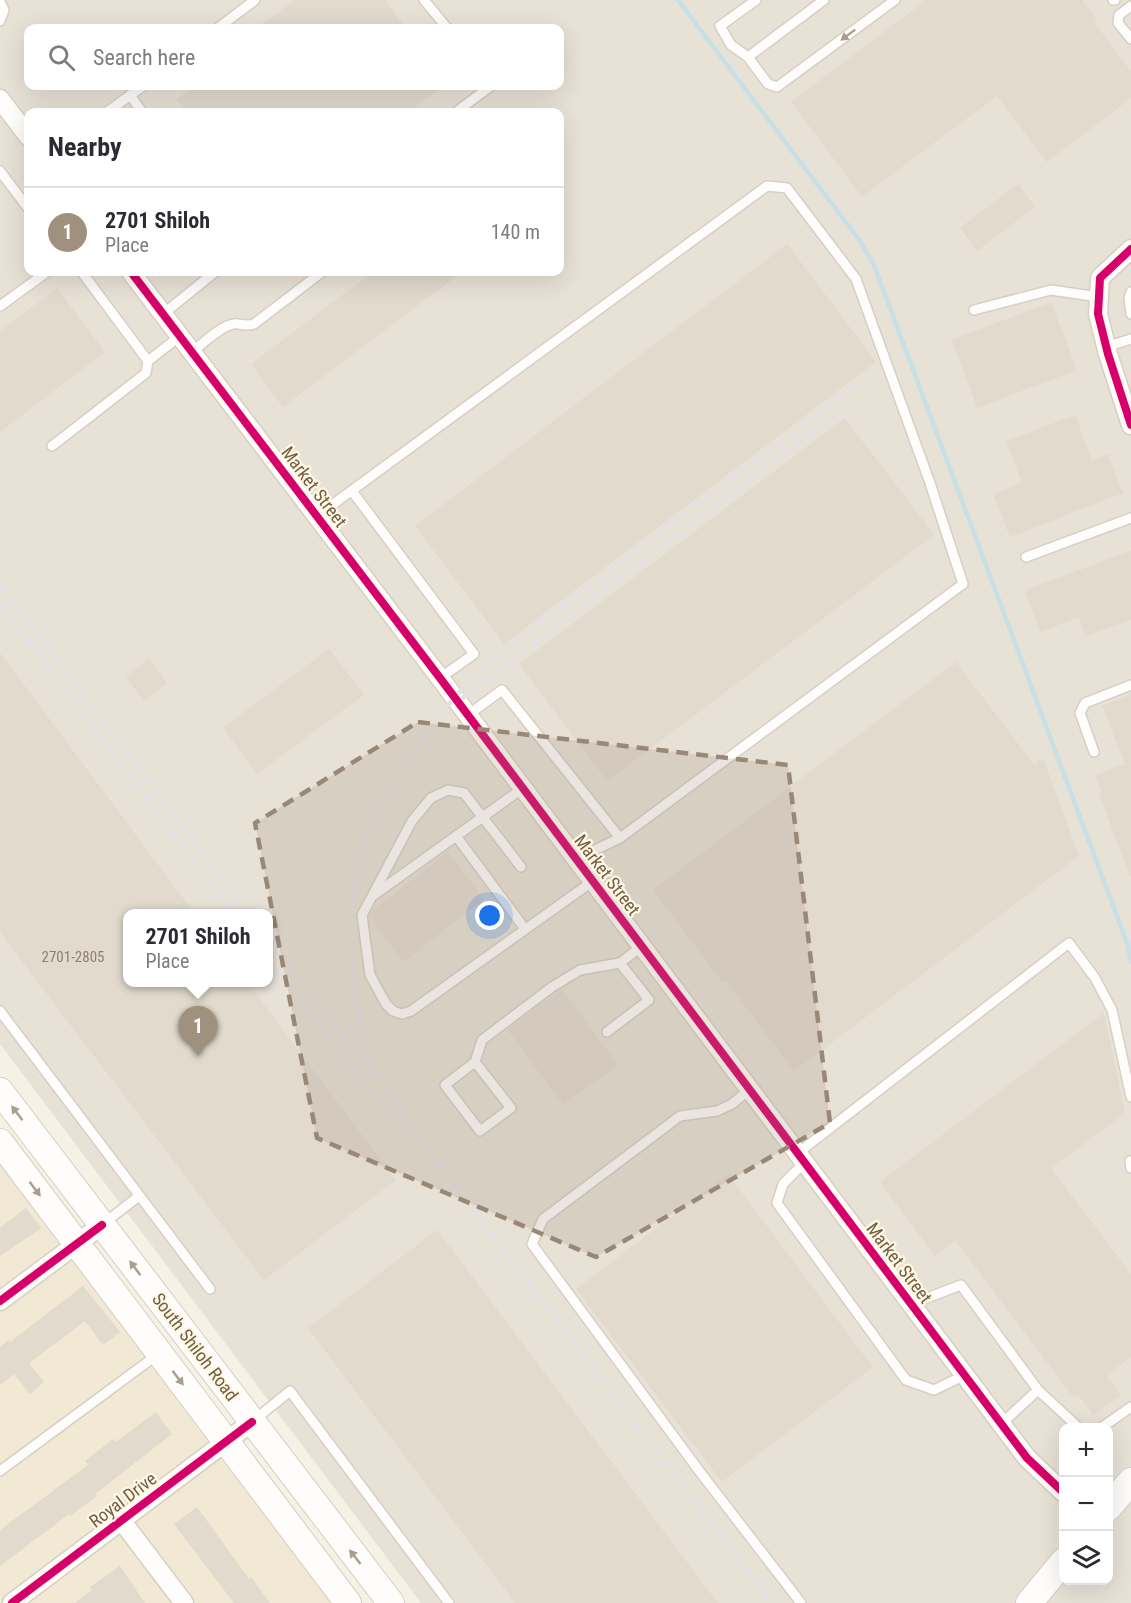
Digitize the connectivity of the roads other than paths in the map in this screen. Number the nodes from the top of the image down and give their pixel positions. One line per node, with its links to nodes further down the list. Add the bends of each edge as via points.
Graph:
1 (255, 0): 9 (lane)
2 (424, 0): 10 (lane)
3 (756, 0): 12 (lane, via 720,26 731,45)
4 (824, 0): 12 (lane)
5 (891, 1): 12 (lane, one-way to 12, via 777,87 768,84)
6 (0, 2): 8 (lane, via 4,10)
7 (1131, 6): 11 (lane, via 1119,15 1118,23)
8 (0, 21)
9 (223, 24)
10 (444, 24)
11 (1131, 39)
12 (748, 57)
13 (137, 90): 15 (lane)
14 (486, 90): 19 (lane)
15 (130, 95): 17 (lane); 18 (lane)
16 (0, 99): 20 (street)
17 (112, 108)
18 (139, 108)
19 (461, 108)
20 (24, 131)
21 (0, 171): 22 (lane)
22 (24, 203)
23 (1131, 249): 30 (street, via 1100,278)
24 (37, 276): 31 (lane)
25 (85, 276): 39 (lane)
26 (134, 276): 33 (street, Market Street)
27 (207, 276): 33 (lane)
28 (317, 276): 38 (lane, via 254,324 226,327)
29 (1131, 291): 34 (lane)
30 (1099, 297): 32 (lane, via 1051,290); 37 (street, via 1098,314)
31 (0, 306)
32 (974, 310)
33 (163, 314): 35 (street, Market Street)
34 (1131, 314)
35 (180, 336): 38 (street, Market Street); 39 (lane)
36 (1131, 339): 37 (lane)
37 (1106, 347): 40 (street)
38 (192, 352): 43 (street, Market Street)
39 (148, 361): 41 (lane, via 146,373)
40 (1131, 424)
41 (52, 446)
42 (352, 491): 43 (lane); 46 (lane, via 474,654); 53 (lane, via 767,186 787,188 856,279 963,584)
43 (317, 516): 46 (street, Market Street)
44 (1131, 518): 45 (lane)
45 (1026, 557)
46 (440, 678): 48 (street, Market Street)
47 (1131, 685): 49 (lane, via 1081,708)
48 (468, 715): 50 (street, Market Street); 53 (lane, via 502,690)
49 (1094, 752)
50 (523, 788): 51 (lane); 54 (street, Market Street)
51 (483, 818): 52 (lane); 55 (lane); 57 (lane, via 464,793 448,790 431,798 412,821)
52 (456, 836): 57 (lane); 58 (lane)
53 (620, 838): 54 (lane)
54 (576, 859): 56 (street, Market Street)
55 (521, 867)
56 (593, 881): 58 (lane); 59 (street, Market Street)
57 (371, 898): 58 (lane, via 362,915 370,975 386,1004 402,1014)
58 (525, 929)
59 (642, 946): 60 (lane); 64 (street, Market Street)
60 (620, 963): 62 (lane, via 649,1000); 63 (lane, via 580,970 552,987 482,1040)
61 (0, 1011): 69 (lane)
62 (607, 1032)
63 (475, 1062): 63 (lane, via 511,1108 480,1131 445,1085)
64 (750, 1089): 68 (street, Market Street); 95 (lane, via 717,1111 680,1116 543,1219 532,1244)
65 (0, 1091): 70 (main road, South Shiloh Road, one-way to 65)
66 (1131, 1097): 68 (lane, via 1112,1010 1069,943)
67 (1, 1145): 71 (main road, South Shiloh Road, one-way to 71)
68 (801, 1158): 74 (street, Market Street); 76 (lane, via 783,1184 777,1203 906,1380 934,1390)
69 (139, 1196): 70 (lane); 72 (lane)
70 (102, 1225): 71 (street); 79 (main road, South Shiloh Road, one-way to 70)
71 (77, 1244): 73 (street); 75 (main road, South Shiloh Road)
72 (210, 1289)
73 (0, 1301)
74 (911, 1304): 76 (street, Market Street); 77 (lane, via 962,1286)
75 (159, 1353): 83 (main road, South Shiloh Road, one-way to 83); 84 (lane)
76 (965, 1375): 82 (street, Market Street)
77 (1038, 1390): 80 (lane); 82 (lane)
78 (1131, 1407): 81 (lane)
79 (252, 1422): 83 (street, Royal Drive); 93 (main road, South Shiloh Road, one-way to 79); 94 (lane, via 290,1391)
80 (1074, 1423)
81 (1108, 1423)
82 (1001, 1424): 86 (street, Market Street, via 1027,1458)
83 (227, 1443): 88 (street, Royal Drive); 92 (main road, South Shiloh Road)
84 (0, 1471)
85 (1131, 1481): 87 (main road)
86 (1059, 1488)
87 (1113, 1502)
88 (121, 1520): 90 (street, Royal Drive); 91 (street)
89 (1059, 1568): 96 (main road)
90 (12, 1603)
91 (184, 1603)
92 (348, 1603)
93 (391, 1603)
94 (449, 1603)
95 (801, 1603)
96 (1029, 1603)

